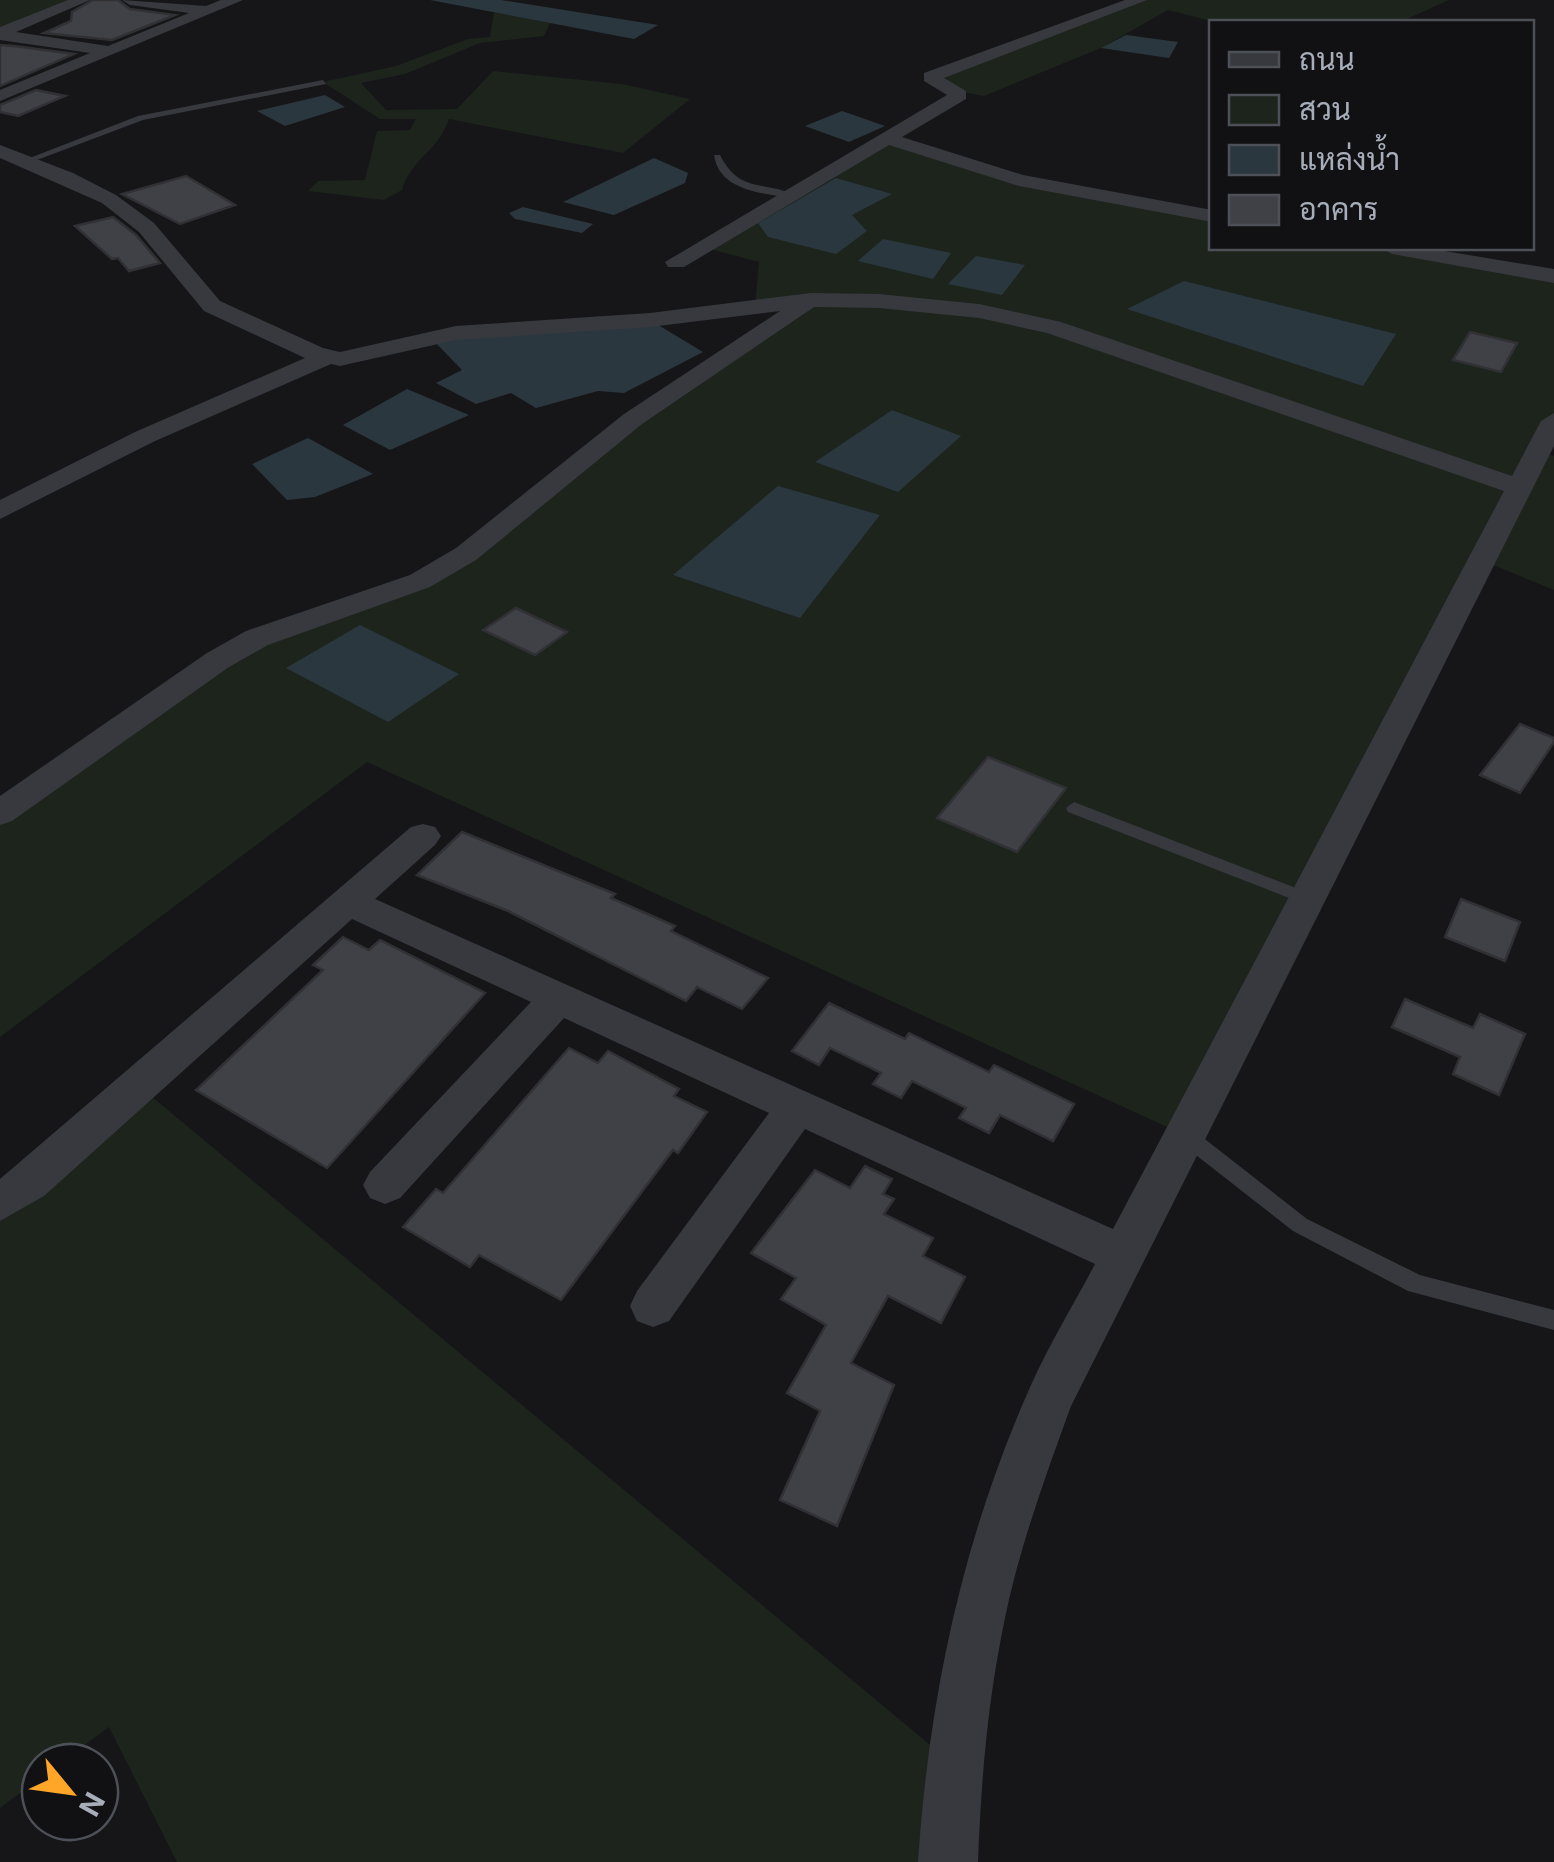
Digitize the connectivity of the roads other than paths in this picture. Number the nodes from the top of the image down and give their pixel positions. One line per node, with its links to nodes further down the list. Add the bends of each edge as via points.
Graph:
1 (82, 0): 6 (street)
2 (130, 0): 5 (street)
3 (235, 0): 5 (street)
4 (1139, 0): 10 (street, via 933,75 960,95)
5 (208, 11): 7 (street)
6 (0, 34): 7 (street)
7 (110, 51): 9 (street)
8 (323, 82): 13 (lane, via 141,118)
9 (0, 96)
10 (886, 138): 14 (street); 15 (street, via 1019,180)
11 (0, 150): 13 (street)
12 (717, 157): 14 (lane, via 736,184)
13 (26, 160): 20 (street, via 133,215 212,306)
14 (790, 195): 17 (street)
15 (1209, 215)
16 (1404, 250): 18 (street)
17 (676, 262)
18 (1554, 276)
19 (811, 300): 20 (street, via 650,320 485,329 356,358); 22 (street, via 931,305 1053,327); 25 (street, via 633,419 466,554 420,581 257,638)
20 (328, 358): 23 (street, via 144,437)
21 (1554, 421): 22 (street)
22 (1520, 488): 27 (street)
23 (0, 511)
24 (1074, 808): 27 (lane)
25 (0, 813)
26 (423, 836): 28 (street)
27 (1308, 900): 31 (street)
28 (348, 902): 29 (street); 33 (street)
29 (558, 999): 30 (street); 32 (street)
30 (797, 1107): 34 (street); 35 (street)
31 (1185, 1135): 34 (street); 36 (lane, via 1300,1224 1416,1284)
32 (385, 1185)
33 (0, 1202)
34 (1123, 1255): 37 (street, via 1050,1397 978,1616 953,1764)
35 (653, 1306)
36 (1554, 1320)
37 (948, 1862)

